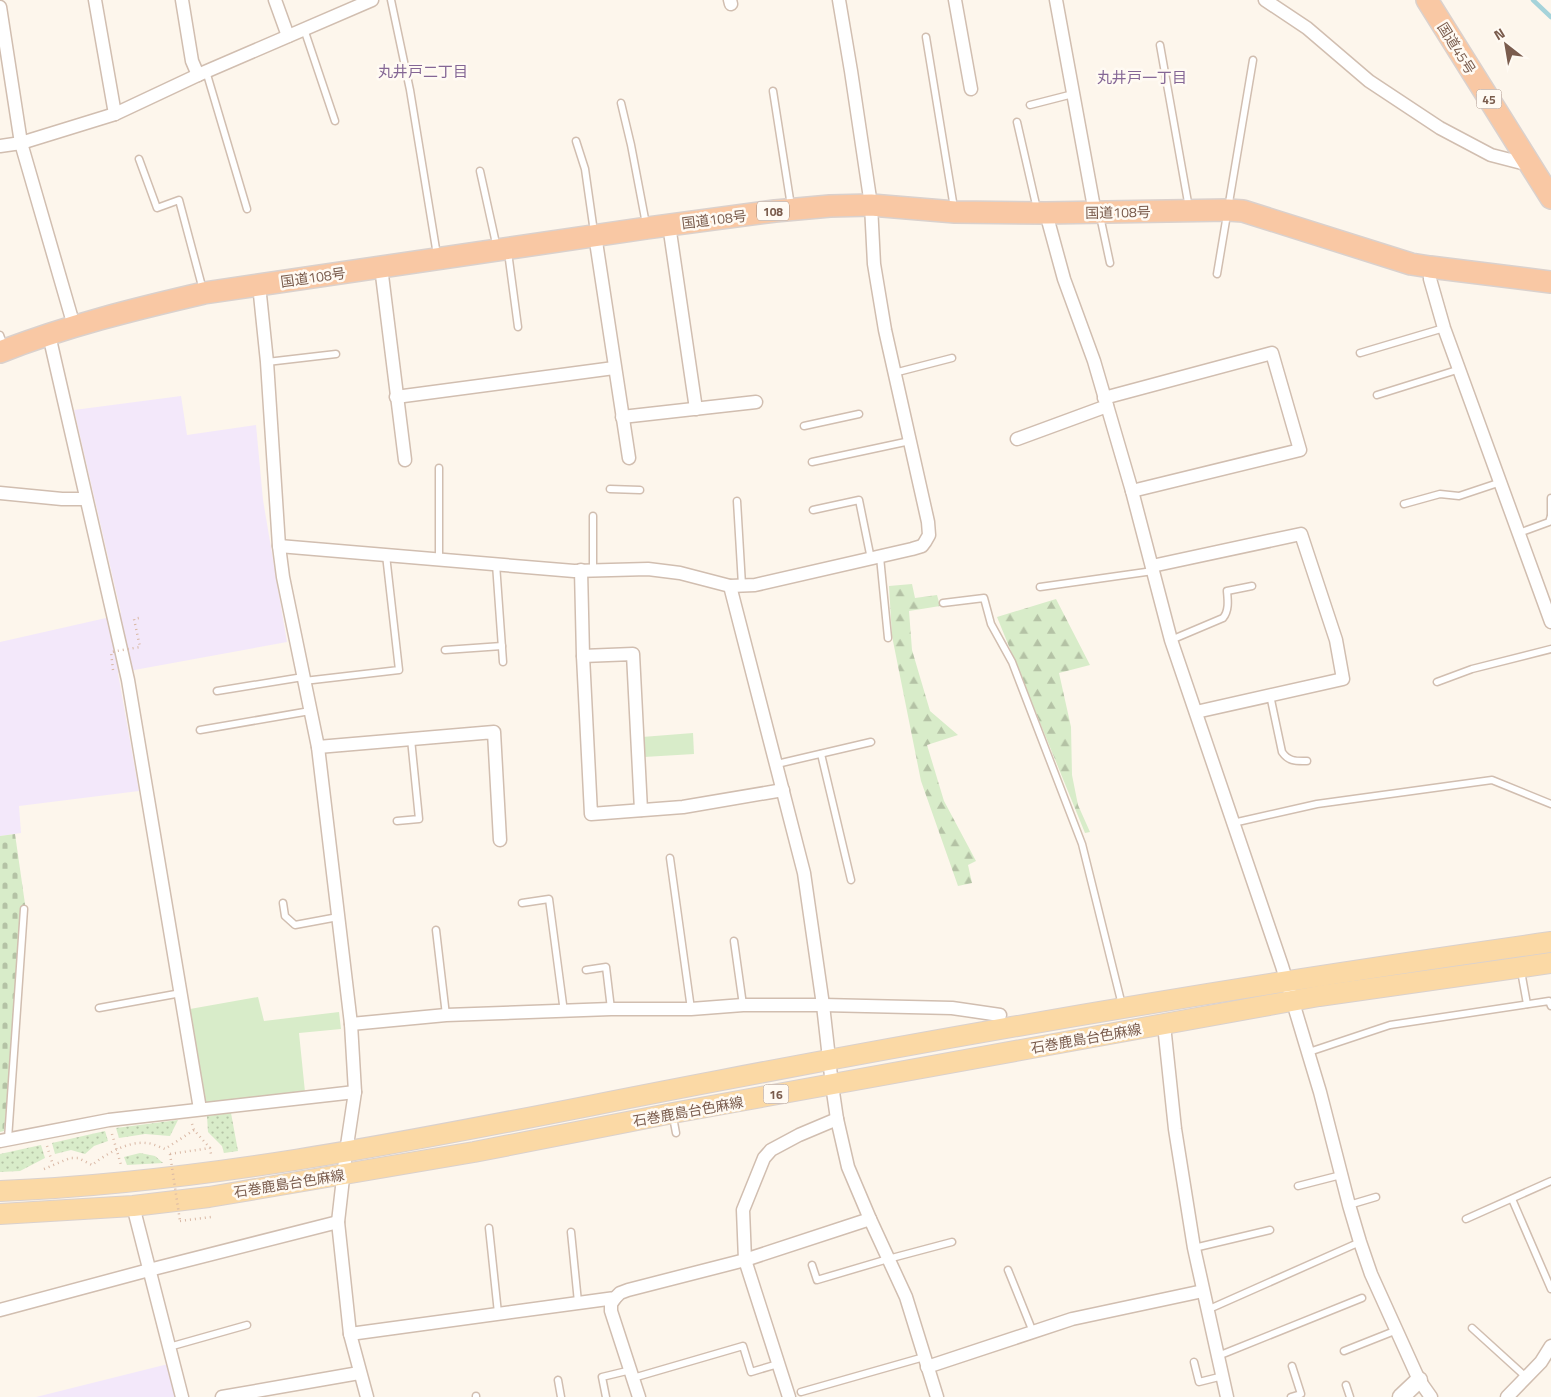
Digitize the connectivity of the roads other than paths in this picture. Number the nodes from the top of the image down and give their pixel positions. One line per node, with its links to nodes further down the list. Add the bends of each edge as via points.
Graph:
1 (95, 0): 24 (street)
2 (182, 0): 18 (street, via 192,61)
3 (275, 0): 14 (street)
4 (372, 0): 11 (street)
5 (391, 0): 46 (lane, via 410,90)
6 (839, 0): 34 (street)
7 (955, 0): 19 (street)
8 (1056, 0): 21 (street)
9 (1265, 0): 31 (street, via 1307,28 1369,81 1440,128 1491,155)
10 (1427, 0): 31 (highway, 国道45号 / 45)
11 (357, 3): 13 (street)
12 (0, 7): 28 (street)
13 (304, 29): 14 (street); 25 (lane)
14 (288, 36): 18 (street)
15 (926, 37): 39 (lane)
16 (1160, 45): 38 (lane)
17 (1252, 60): 37 (lane)
18 (202, 73): 24 (street); 35 (lane)
19 (971, 89)
20 (773, 92): 36 (lane)
21 (1073, 94): 23 (lane); 40 (street)
22 (621, 103): 43 (lane)
23 (1030, 104)
24 (115, 114): 28 (street)
25 (335, 121)
26 (1017, 122): 41 (lane)
27 (576, 141): 44 (lane, via 586,169)
28 (21, 143): 29 (street); 54 (street)
29 (0, 146)
30 (139, 159): 53 (lane, via 157,208 179,200)
31 (1530, 165): 33 (highway, 国道45号 / 45)
32 (480, 171): 45 (lane)
33 (1551, 198)
34 (871, 205): 36 (highway, 国道108号 / 108); 39 (highway, 国道108号 / 108); 65 (street, via 874,264)
35 (247, 209)
36 (792, 210): 42 (highway, 国道108号 / 108)
37 (1228, 210): 38 (highway, 国道108号 / 108); 49 (highway, 国道108号 / 108, via 1262,216); 50 (lane)
38 (1189, 211): 40 (highway, 国道108号 / 108)
39 (955, 212): 41 (highway, 国道108号 / 108)
40 (1097, 212): 41 (highway, 国道108号 / 108); 47 (lane)
41 (1042, 213): 69 (street, via 1094,361)
42 (669, 225): 43 (highway, 国道108号 / 108); 70 (street)
43 (647, 228): 44 (highway, 国道108号 / 108)
44 (595, 235): 45 (highway, 国道108号 / 108); 63 (street)
45 (503, 249): 46 (highway, 国道108号 / 108); 55 (lane)
46 (438, 259): 48 (highway, 国道108号 / 108)
47 (1110, 262)
48 (381, 267): 52 (highway, 国道108号 / 108); 67 (street)
49 (1430, 268): 51 (highway, 国道108号 / 108); 56 (street)
50 (1217, 274)
51 (1551, 282)
52 (259, 284): 53 (highway, 国道108号 / 108); 62 (street)
53 (204, 293): 54 (highway, 国道108号 / 108)
54 (74, 326): 57 (highway, 国道108号 / 108)
55 (518, 327)
56 (1444, 328): 59 (lane); 64 (street)
57 (48, 335): 58 (highway, 国道108号 / 108); 86 (street)
58 (2, 345)
59 (1360, 353)
60 (336, 354): 62 (lane)
61 (952, 358): 65 (lane)
62 (268, 362): 93 (street)
63 (614, 368): 67 (street); 72 (street)
64 (1460, 369): 66 (lane); 80 (street)
65 (894, 373): 75 (street)
66 (1377, 395)
67 (396, 397): 77 (street)
68 (756, 402): 70 (street)
69 (1105, 402): 74 (street); 83 (street); 83 (street, via 1272,353 1300,450)
70 (696, 409): 72 (street)
71 (859, 414): 73 (lane)
72 (622, 417): 76 (street)
73 (804, 426)
74 (1017, 439)
75 (910, 441): 78 (lane); 95 (street, via 929,535 922,546)
76 (629, 458)
77 (404, 460)
78 (812, 462)
79 (439, 468): 96 (lane)
80 (1501, 482): 88 (lane, via 1459,496 1440,494); 92 (street)
81 (610, 489): 82 (lane)
82 (640, 490)
83 (1132, 490): 98 (street)
84 (0, 493): 86 (street)
85 (1551, 498): 90 (lane)
86 (86, 499): 144 (street, via 128,680)
87 (737, 501): 100 (lane)
88 (1404, 504)
89 (813, 510): 95 (lane, via 859,500)
90 (1551, 515): 92 (lane, via 1549,522)
91 (593, 516): 99 (lane)
92 (1519, 533): 104 (street)
93 (279, 546): 94 (street); 112 (street)
94 (386, 555): 96 (street); 112 (lane, via 398,670)
95 (875, 558): 100 (street); 105 (lane)
96 (439, 559): 97 (street)
97 (496, 564): 99 (street); 107 (lane)
98 (1152, 569): 102 (lane); 106 (street); 115 (street, via 1301,534 1336,640 1343,679)
99 (587, 570): 100 (street, via 648,569); 110 (street)
100 (736, 586): 124 (street)
101 (1252, 586): 106 (lane, via 1227,591 1228,606 1222,618)
102 (1040, 587)
103 (943, 603): 153 (lane, via 984,598 991,624 1012,662 1082,844)
104 (1551, 622)
105 (888, 638)
106 (1171, 640): 117 (street)
107 (502, 646): 109 (lane); 111 (lane)
108 (1551, 649): 113 (lane, via 1472,669)
109 (445, 650)
110 (583, 656): 127 (street, via 633,654); 127 (street, via 591,814)
111 (503, 662)
112 (304, 679): 114 (lane); 116 (street)
113 (1438, 682)
114 (217, 691)
115 (1270, 695): 117 (street); 123 (lane, via 1282,752 1293,762)
116 (310, 710): 118 (lane); 121 (street)
117 (1196, 712): 129 (street)
118 (200, 730)
119 (411, 739): 121 (street); 128 (lane, via 419,819); 130 (street, via 494,732)
120 (872, 742): 122 (lane)
121 (318, 747): 136 (street)
122 (821, 754): 124 (lane); 132 (lane)
123 (1307, 761)
124 (777, 764): 125 (street)
125 (783, 790): 127 (street, via 683,807); 148 (street, via 804,873)
126 (1551, 804): 129 (lane, via 1492,780 1317,804)
127 (641, 810)
128 (397, 821)
129 (1233, 823): 143 (street)
130 (500, 840)
131 (670, 858): 152 (lane)
132 (851, 880)
133 (283, 903): 136 (lane, via 285,916 295,925)
134 (522, 903): 154 (lane, via 549,899)
135 (24, 909): 167 (lane)
136 (338, 917): 157 (street)
137 (436, 930): 155 (lane)
138 (734, 941): 147 (lane)
139 (1551, 942): 143 (main road, 石巻鹿島台色麻線 / 16)
140 (1551, 963): 141 (main road, 石巻鹿島台色麻線 / 16)
141 (1520, 967): 145 (main road, 石巻鹿島台色麻線 / 16); 146 (lane)
142 (586, 970): 151 (lane, via 606,967)
143 (1287, 981): 145 (street); 153 (main road, 石巻鹿島台色麻線 / 16)
144 (181, 993): 150 (lane); 163 (street)
145 (1293, 1001): 158 (main road, 石巻鹿島台色麻線 / 16); 159 (street)
146 (1527, 1004): 149 (lane, via 1549,1000); 159 (lane, via 1390,1025)
147 (743, 1005): 148 (street); 152 (street)
148 (823, 1005): 156 (street, via 952,1008); 160 (street)
149 (1551, 1006)
150 (99, 1008)
151 (611, 1009): 152 (street); 154 (street)
152 (691, 1009)
153 (1123, 1009): 160 (main road, 石巻鹿島台色麻線 / 16)
154 (564, 1012): 155 (street)
155 (446, 1015): 157 (street)
156 (1000, 1015)
157 (351, 1024): 162 (street)
158 (1164, 1024): 161 (main road, 石巻鹿島台色麻線 / 16); 187 (street, via 1175,1130)
159 (1309, 1052): 170 (street)
160 (829, 1060): 161 (street); 168 (main road, 石巻鹿島台色麻線 / 16)
161 (832, 1084): 164 (main road, 石巻鹿島台色麻線 / 16); 165 (street)
162 (355, 1092): 163 (street); 168 (street)
163 (194, 1109): 167 (street, via 108,1120)
164 (673, 1113): 166 (lane); 169 (main road, 石巻鹿島台色麻線 / 16)
165 (837, 1119): 179 (street, via 848,1167); 189 (street, via 799,1135 771,1150 764,1158 743,1210)
166 (676, 1133)
167 (4, 1140)
168 (346, 1152): 169 (street); 173 (main road, 石巻鹿島台色麻線 / 16, via 161,1179 62,1189)
169 (344, 1174): 176 (main road, 石巻鹿島台色麻線 / 16); 181 (street)
170 (1342, 1175): 172 (lane); 177 (street)
171 (1551, 1181): 175 (lane)
172 (1298, 1186)
173 (0, 1191)
174 (1376, 1197): 177 (lane)
175 (1512, 1199): 180 (lane); 193 (lane)
176 (133, 1206): 178 (main road, 石巻鹿島台色麻線 / 16); 191 (street)
177 (1349, 1206): 186 (street)
178 (0, 1214)
179 (870, 1219): 188 (street); 189 (street)
180 (1466, 1220)
181 (338, 1222): 191 (street); 205 (street)
182 (489, 1228): 200 (lane)
183 (1270, 1230): 187 (lane)
184 (571, 1232): 197 (lane)
185 (952, 1242): 188 (lane)
186 (1360, 1242): 199 (lane); 203 (street)
187 (1194, 1248): 194 (street)
188 (888, 1259): 190 (lane, via 817,1280); 210 (street, via 906,1297)
189 (745, 1260): 195 (street, via 628,1290); 212 (street)
190 (812, 1265)
191 (149, 1270): 198 (street); 207 (street)
192 (1008, 1270): 204 (lane)
193 (1551, 1289)
194 (1203, 1291): 199 (street); 204 (street, via 1072,1319)
195 (615, 1298): 197 (street); 216 (street, via 611,1311)
196 (1362, 1298): 209 (lane)
197 (578, 1302): 200 (street)
198 (0, 1310)
199 (1207, 1310): 209 (street)
200 (498, 1313): 205 (street)
201 (247, 1325): 207 (lane)
202 (1472, 1328): 218 (lane)
203 (1397, 1330): 208 (lane); 220 (street)
204 (1033, 1332): 210 (street)
205 (350, 1334): 215 (street)
206 (1551, 1346): 213 (street)
207 (169, 1347): 224 (street)
208 (1344, 1351)
209 (1218, 1356): 217 (street)
210 (926, 1362): 222 (lane); 231 (street)
211 (1194, 1362): 217 (lane, via 1199,1382)
212 (778, 1364): 216 (lane, via 751,1372 743,1346); 230 (street)
213 (1546, 1365): 218 (street)
214 (1292, 1366): 233 (lane, via 1301,1394)
215 (359, 1373): 223 (street); 226 (street)
216 (632, 1374): 228 (lane, via 602,1377); 229 (street)
217 (1223, 1376): 232 (street)
218 (1526, 1377): 237 (street)
219 (558, 1380): 227 (lane)
220 (1419, 1380): 235 (street); 236 (street)
221 (1346, 1385): 234 (lane)
222 (801, 1392)
223 (245, 1395): 225 (street)
224 (182, 1397)
225 (222, 1397)
226 (367, 1397)
227 (562, 1397)
228 (606, 1397)
229 (639, 1397)
230 (789, 1397)
231 (937, 1397)
232 (1227, 1397)
233 (1291, 1397)
234 (1350, 1397)
235 (1401, 1397)
236 (1431, 1397)
237 (1507, 1397)

